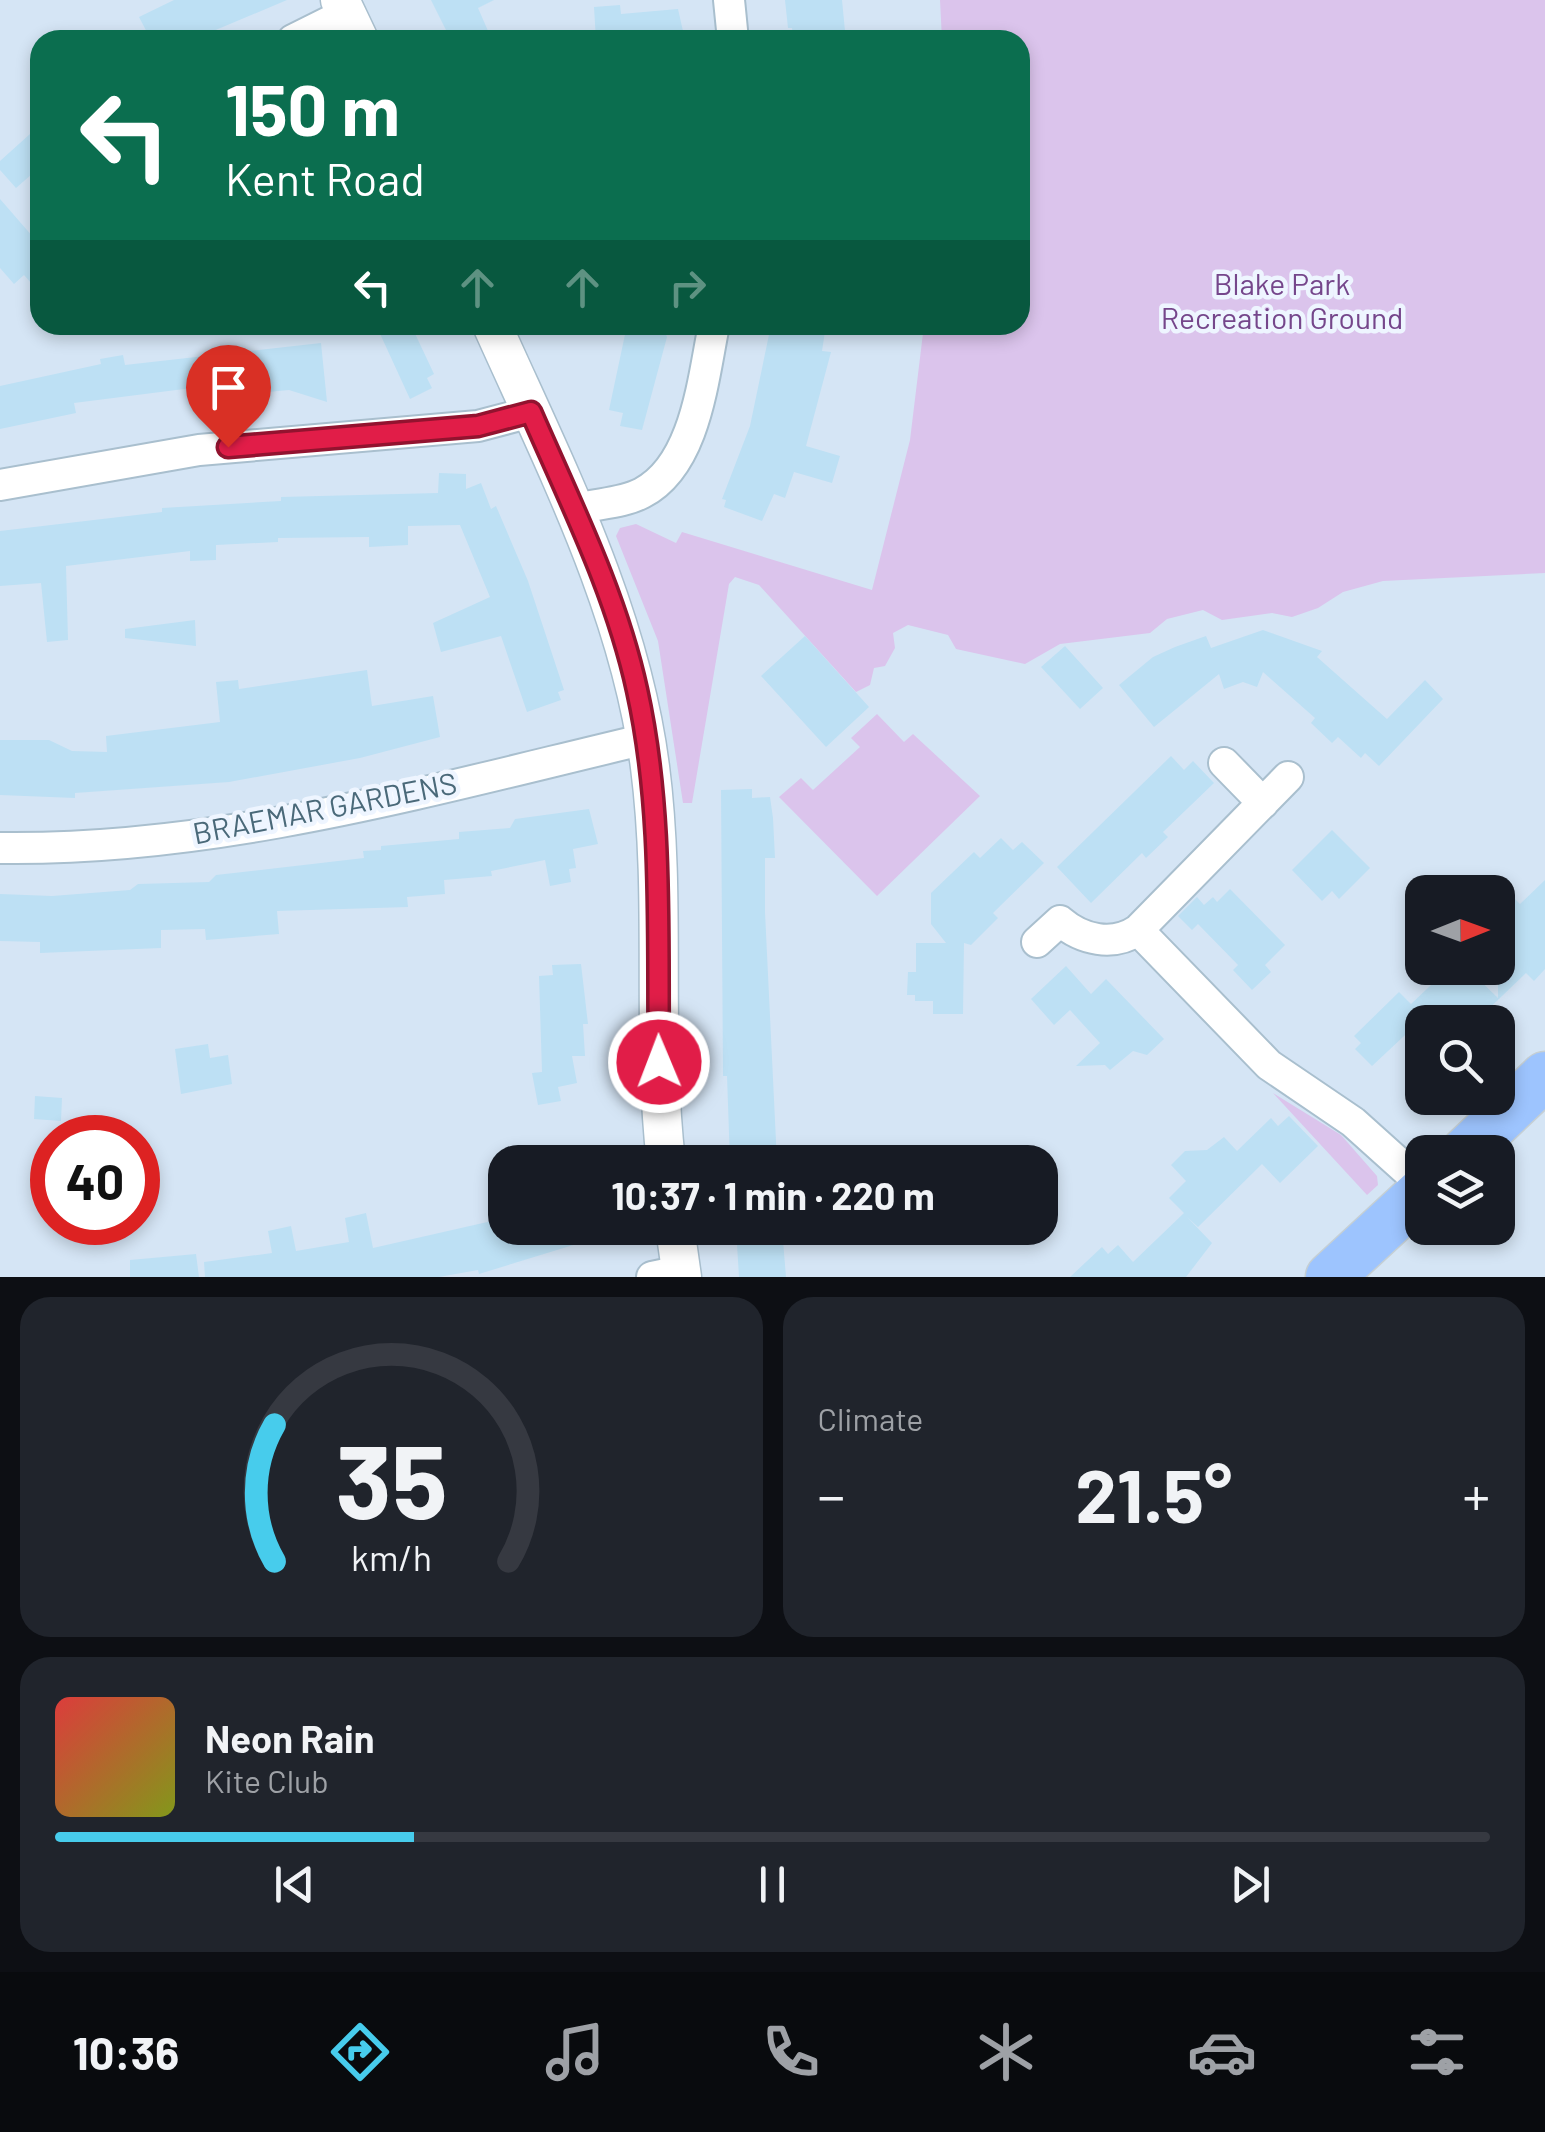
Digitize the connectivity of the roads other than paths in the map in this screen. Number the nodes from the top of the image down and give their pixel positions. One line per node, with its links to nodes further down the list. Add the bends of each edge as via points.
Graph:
1 (729, 0): 4 (street)
2 (349, 18): 3 (street)
3 (318, 30)
4 (732, 30)
5 (496, 335): 7 (street)
6 (712, 335): 9 (street, via 692,419 667,474 638,495)
7 (531, 412): 8 (street, via 478,426 199,450); 9 (street)
8 (0, 485)
9 (574, 510): 10 (street, via 620,629)
10 (646, 740): 14 (street, BRAEMAR GARDENS, via 302,818 143,842); 19 (street, via 656,835)
11 (1224, 763): 13 (street)
12 (1288, 777): 13 (street)
13 (1263, 803): 15 (street)
14 (0, 848)
15 (1138, 930): 16 (street, via 1116,940 1086,937 1060,921); 20 (street, via 1269,1064 1353,1122)
16 (1036, 942)
17 (1545, 1076): 18 (main road)
18 (1483, 1135)
19 (665, 1145)
20 (1405, 1169)
21 (1405, 1208): 24 (main road)
22 (674, 1245): 23 (street)
23 (672, 1275)
24 (1330, 1277)

